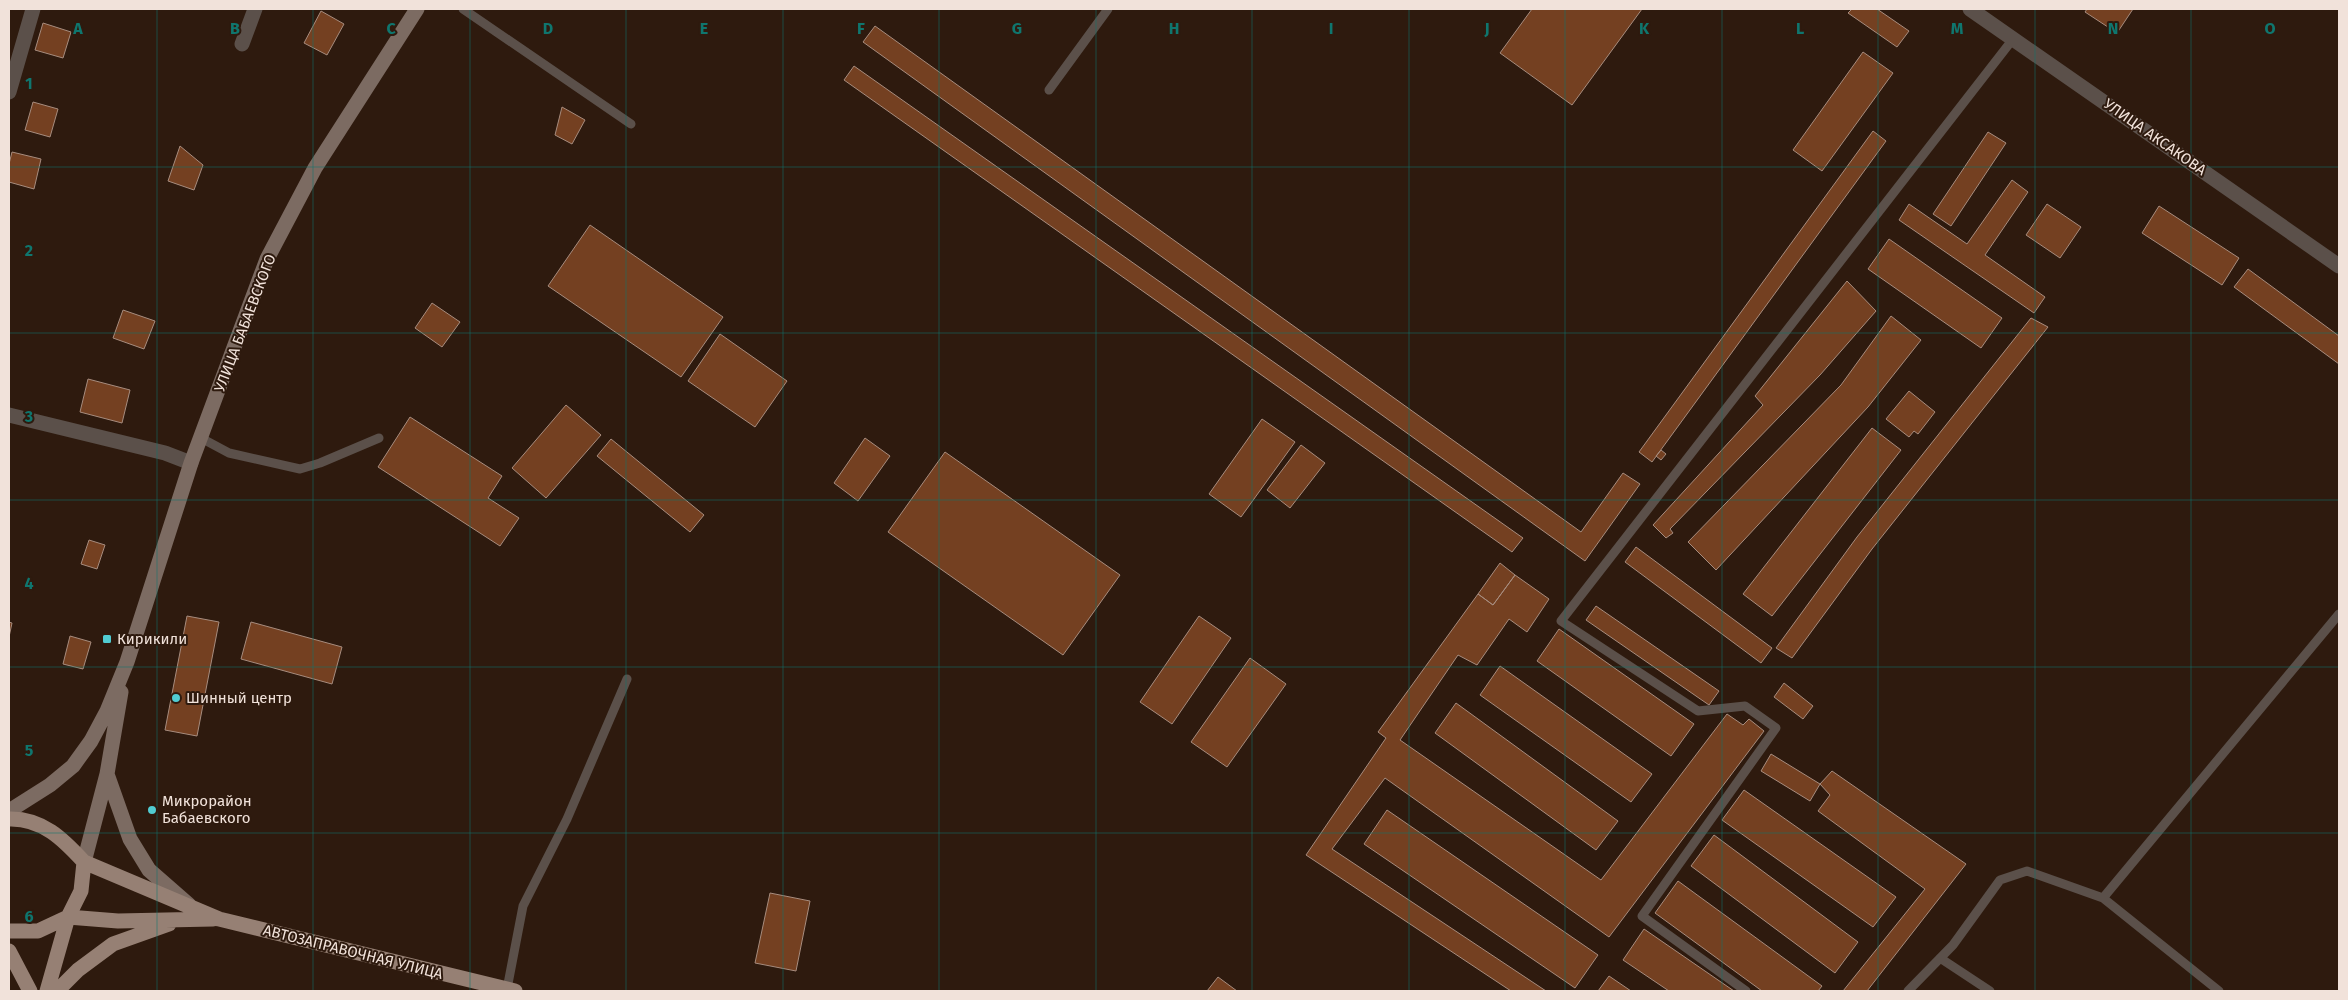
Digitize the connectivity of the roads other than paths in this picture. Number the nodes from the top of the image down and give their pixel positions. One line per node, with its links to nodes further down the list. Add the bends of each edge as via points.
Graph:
1 (33, 9): 10 (street)
2 (254, 9): 8 (street)
3 (417, 9): 14 (main road, УЛИЦА БАБАЕВСКОГО, via 315,168 267,259)
4 (463, 9): 11 (lane)
5 (1108, 9): 9 (lane)
6 (1970, 9): 7 (street, УЛИЦА АКСАКОВА)
7 (2013, 38): 12 (street, УЛИЦА АКСАКОВА); 36 (lane, via 1562,621 1698,711 1745,706 1776,728 1642,916)
8 (242, 44)
9 (1049, 90)
10 (9, 92)
11 (631, 124)
12 (2339, 266)
13 (9, 415): 16 (street, via 165,453)
14 (200, 438): 15 (lane, via 229,453 300,469); 16 (main road, УЛИЦА БАБАЕВСКОГО)
15 (379, 438)
16 (191, 463): 18 (main road, УЛИЦА БАБАЕВСКОГО)
17 (2339, 614): 24 (lane)
18 (127, 662): 20 (main road); 21 (main road, via 107,711 73,766)
19 (627, 679): 35 (lane, via 567,819 524,906)
20 (107, 774): 23 (main road); 25 (main road, via 130,839 149,870)
21 (9, 811)
22 (9, 819): 23 (main road, via 23,818 44,826 65,841)
23 (84, 862): 25 (main road); 26 (main road, via 81,892)
24 (2103, 898): 31 (lane, via 2027,871 2000,880); 39 (lane)
25 (193, 908): 27 (main road)
26 (68, 917): 28 (main road, via 118,921); 29 (main road, via 38,931); 33 (main road)
27 (219, 919): 28 (main road); 35 (main road, АВТОЗАПРАВОЧНАЯ УЛИЦА)
28 (180, 920): 34 (main road, via 113,944 78,970)
29 (9, 931)
30 (9, 951): 32 (main road)
31 (1940, 958): 37 (lane); 38 (lane)
32 (30, 991)
33 (47, 991)
34 (57, 991)
35 (510, 991)
36 (1746, 991)
37 (1908, 991)
38 (1990, 991)
39 (2219, 991)

